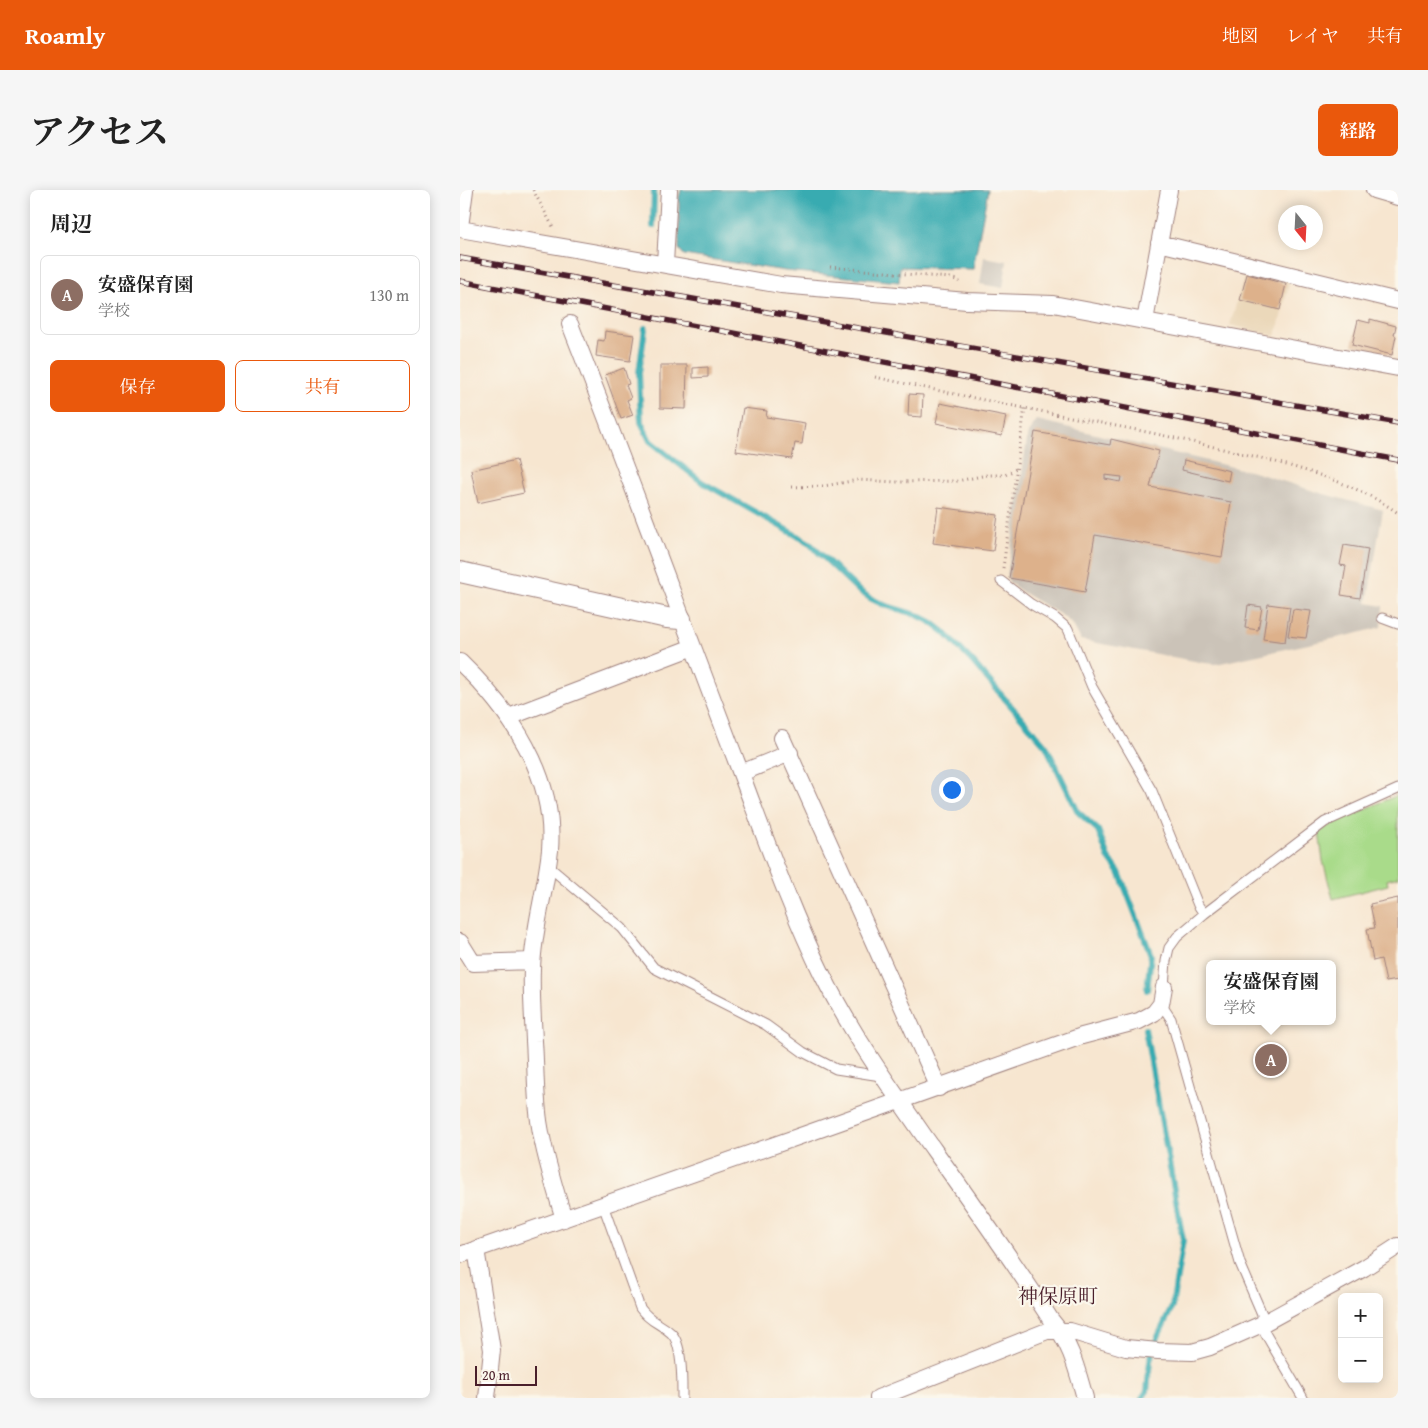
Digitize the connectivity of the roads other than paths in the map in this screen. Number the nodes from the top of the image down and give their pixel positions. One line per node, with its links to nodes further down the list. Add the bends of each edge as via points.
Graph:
1 (465, 190): 4 (street)
2 (669, 190): 6 (street)
3 (1169, 190): 5 (street)
4 (460, 228): 6 (street)
5 (1159, 243): 7 (street); 8 (street)
6 (665, 264): 8 (street, via 781,285 967,301 1054,304)
7 (1398, 300)
8 (1145, 321): 10 (street)
9 (570, 324): 13 (street)
10 (1398, 368)
11 (460, 572): 13 (street, via 666,618)
12 (1001, 581): 24 (lane, via 1068,629 1092,686 1152,791)
13 (681, 618): 16 (street)
14 (1382, 618): 15 (lane)
15 (1398, 624)
16 (693, 647): 18 (street); 21 (street)
17 (460, 662): 18 (street, via 483,684)
18 (509, 717): 23 (street, via 537,768 548,812)
19 (782, 738): 20 (street)
20 (790, 753): 21 (street); 30 (street)
21 (741, 773): 29 (street, via 818,966 843,1015)
22 (1398, 789): 24 (lane, via 1325,822)
23 (548, 866): 26 (street); 29 (lane, via 622,928 654,968 766,1025 803,1052 836,1069)
24 (1204, 914): 27 (lane, via 1169,948)
25 (460, 942): 26 (street, via 472,963)
26 (532, 961): 33 (street, via 540,1127)
27 (1164, 987): 28 (street)
28 (1161, 1004): 30 (street, via 1154,1013 1139,1021 1082,1036); 37 (lane, via 1171,1019 1240,1263 1262,1314)
29 (881, 1076): 31 (street)
30 (939, 1088): 31 (street)
31 (900, 1101): 32 (street); 38 (street)
32 (604, 1205): 33 (street); 40 (lane, via 640,1308 647,1318 672,1334 679,1350)
33 (564, 1219): 35 (street)
34 (1398, 1246): 37 (street)
35 (476, 1249): 36 (street); 39 (street, via 492,1350)
36 (460, 1255)
37 (1262, 1324): 38 (street, via 1192,1352 1113,1345); 43 (lane)
38 (1059, 1330): 41 (street, via 1034,1334); 42 (street, via 1074,1357)
39 (487, 1398)
40 (682, 1398)
41 (878, 1398)
42 (1085, 1398)
43 (1303, 1398)

